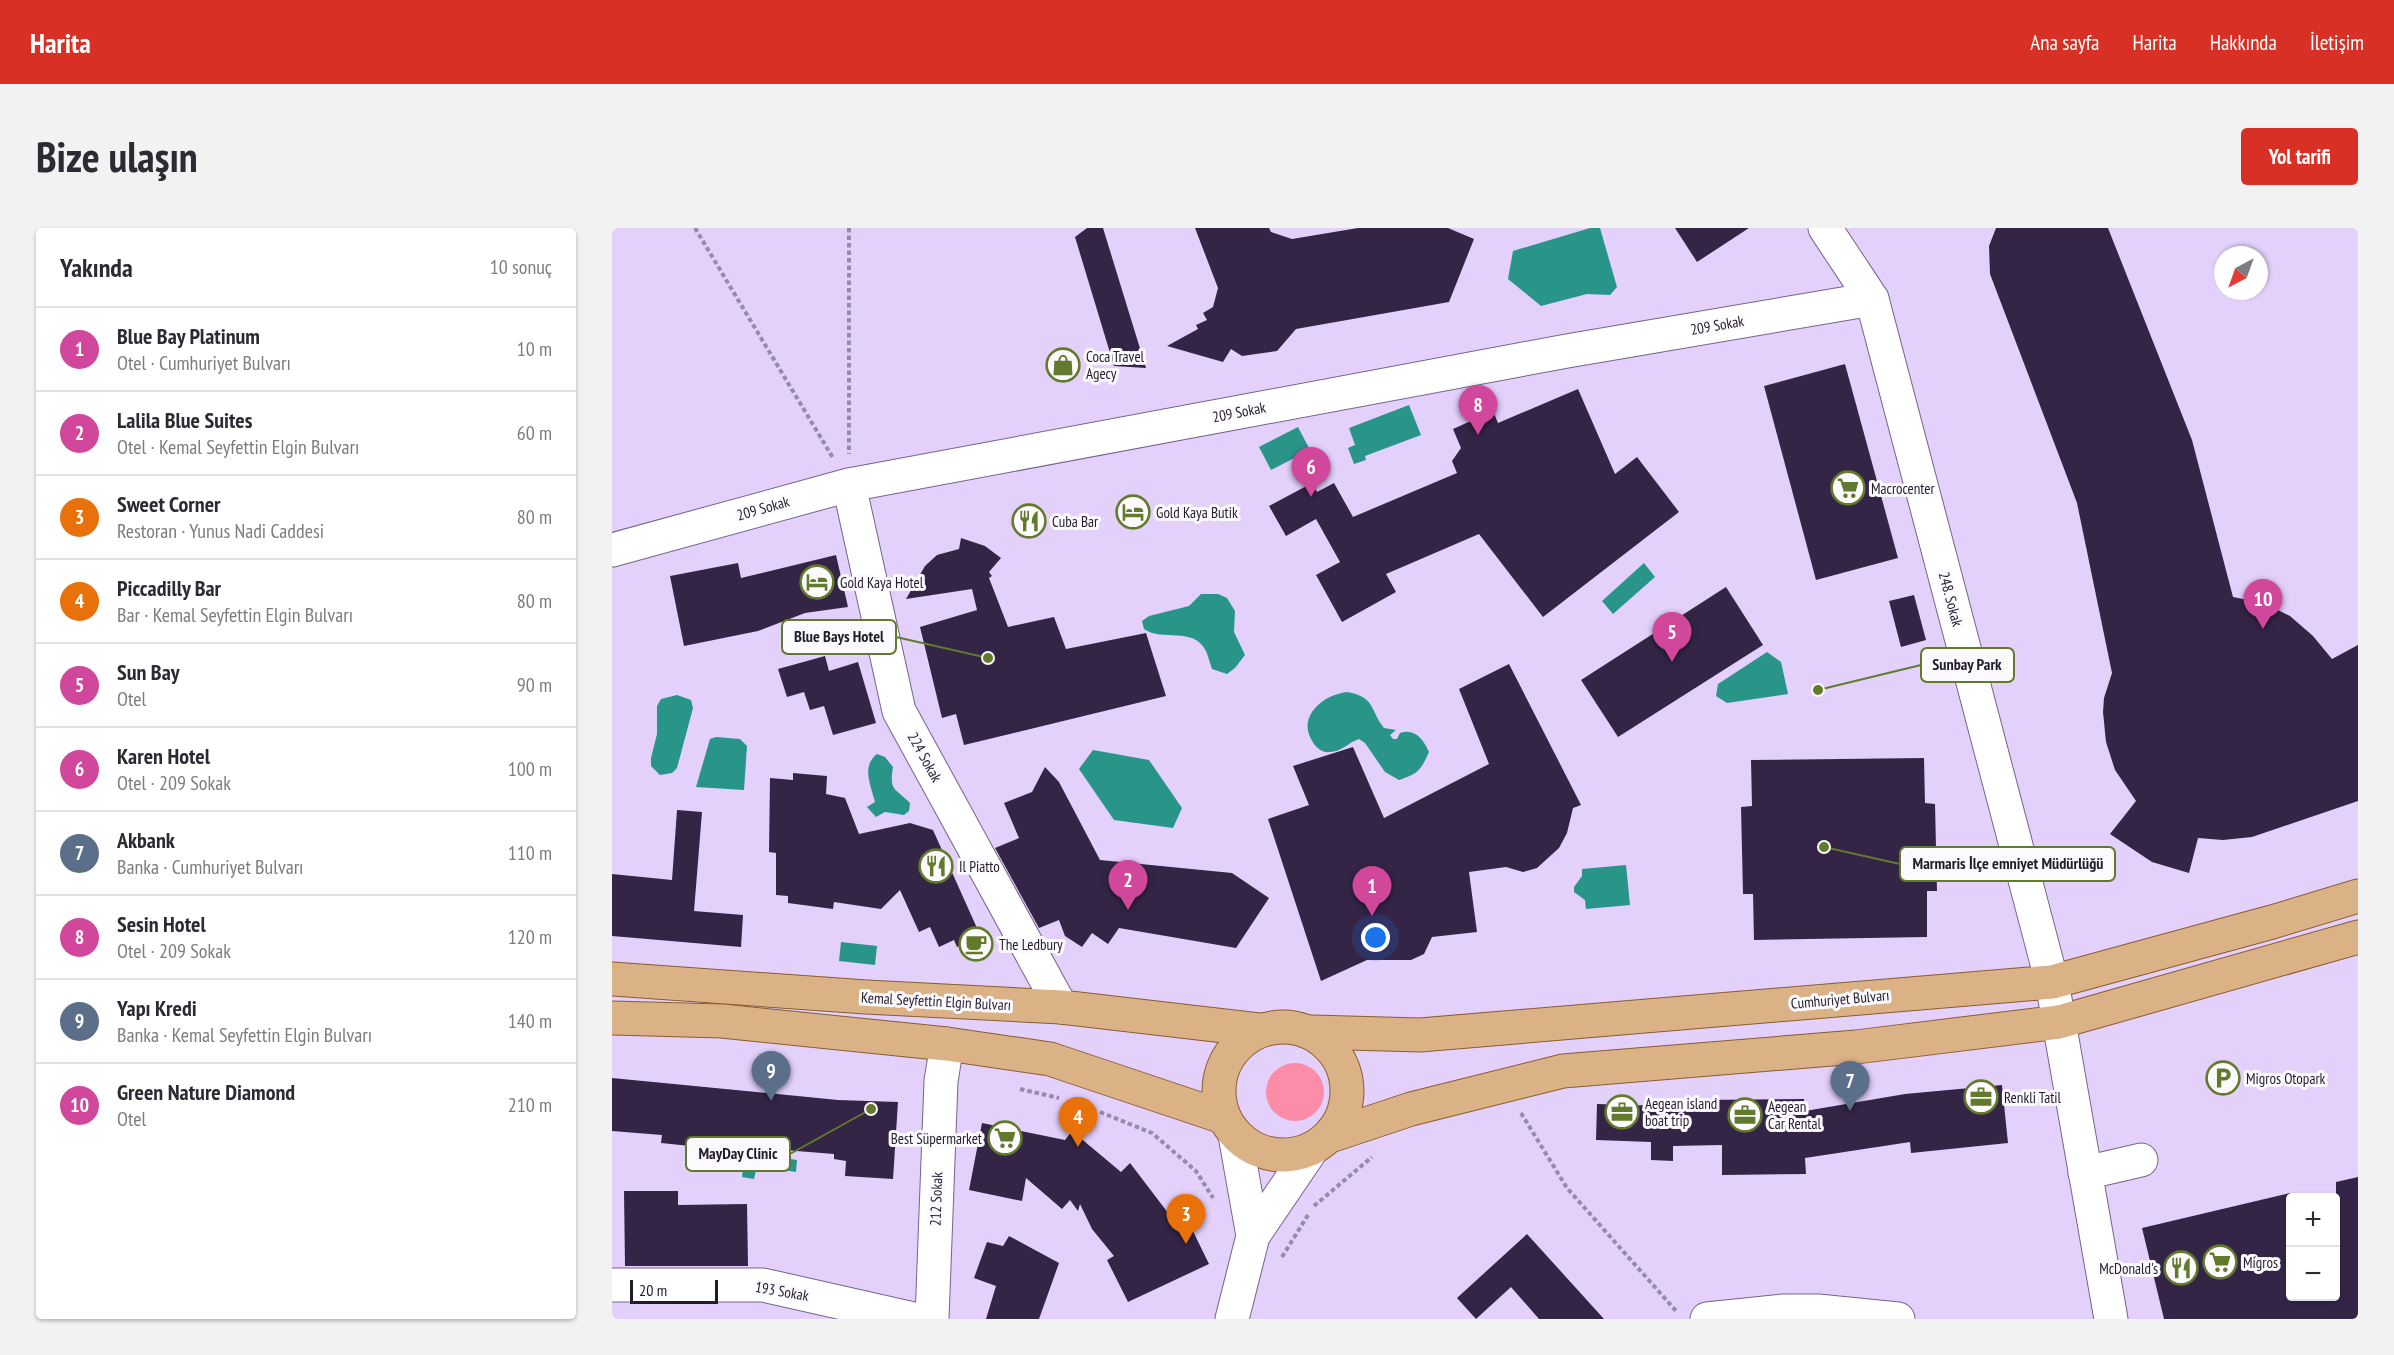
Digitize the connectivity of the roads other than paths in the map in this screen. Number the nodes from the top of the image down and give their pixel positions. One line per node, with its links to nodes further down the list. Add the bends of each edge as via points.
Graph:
1 (1825, 228): 2 (street, 248. Sokak)
2 (1872, 299): 3 (street, 209 Sokak, via 1578,349); 8 (street, 248. Sokak)
3 (849, 485): 4 (street, 209 Sokak); 9 (street, 224 Sokak, via 899,711)
4 (612, 550)
5 (2358, 896): 8 (main road, Cumhuriyet Bulvarı)
6 (2358, 937): 11 (main road)
7 (612, 979): 9 (main road, Kemal Seyfettin Elgin Bulvarı)
8 (2052, 982): 11 (street, 248. Sokak); 13 (main road, Cumhuriyet Bulvarı, via 1420,1035)
9 (1061, 1007): 12 (main road, Kemal Seyfettin Elgin Bulvarı)
10 (612, 1018): 14 (main road, via 722,1022)
11 (2059, 1022): 16 (main road, via 1856,1047 1563,1071 1411,1109); 18 (street, 248. Sokak)
12 (1259, 1030): 13 (main road); 15 (main road, via 1238,1042 1218,1077 1218,1098)
13 (1312, 1032): 16 (main road, via 1332,1047 1347,1076 1348,1098 1342,1118)
14 (946, 1044): 15 (main road, via 1050,1059); 22 (street, 212 Sokak, via 941,1081)
15 (1229, 1126): 16 (main road, via 1252,1147 1271,1154 1292,1155); 19 (street)
16 (1321, 1142): 19 (street)
17 (2141, 1160): 18 (street)
18 (2085, 1173): 26 (street, 248. Sokak)
19 (1250, 1250): 23 (street)
20 (612, 1285): 21 (street, 193 Sokak, via 763,1285)
21 (914, 1319)
22 (932, 1319)
23 (1232, 1319)
24 (1707, 1319): 25 (street, via 1818,1311)
25 (1898, 1319)
26 (2111, 1319)

